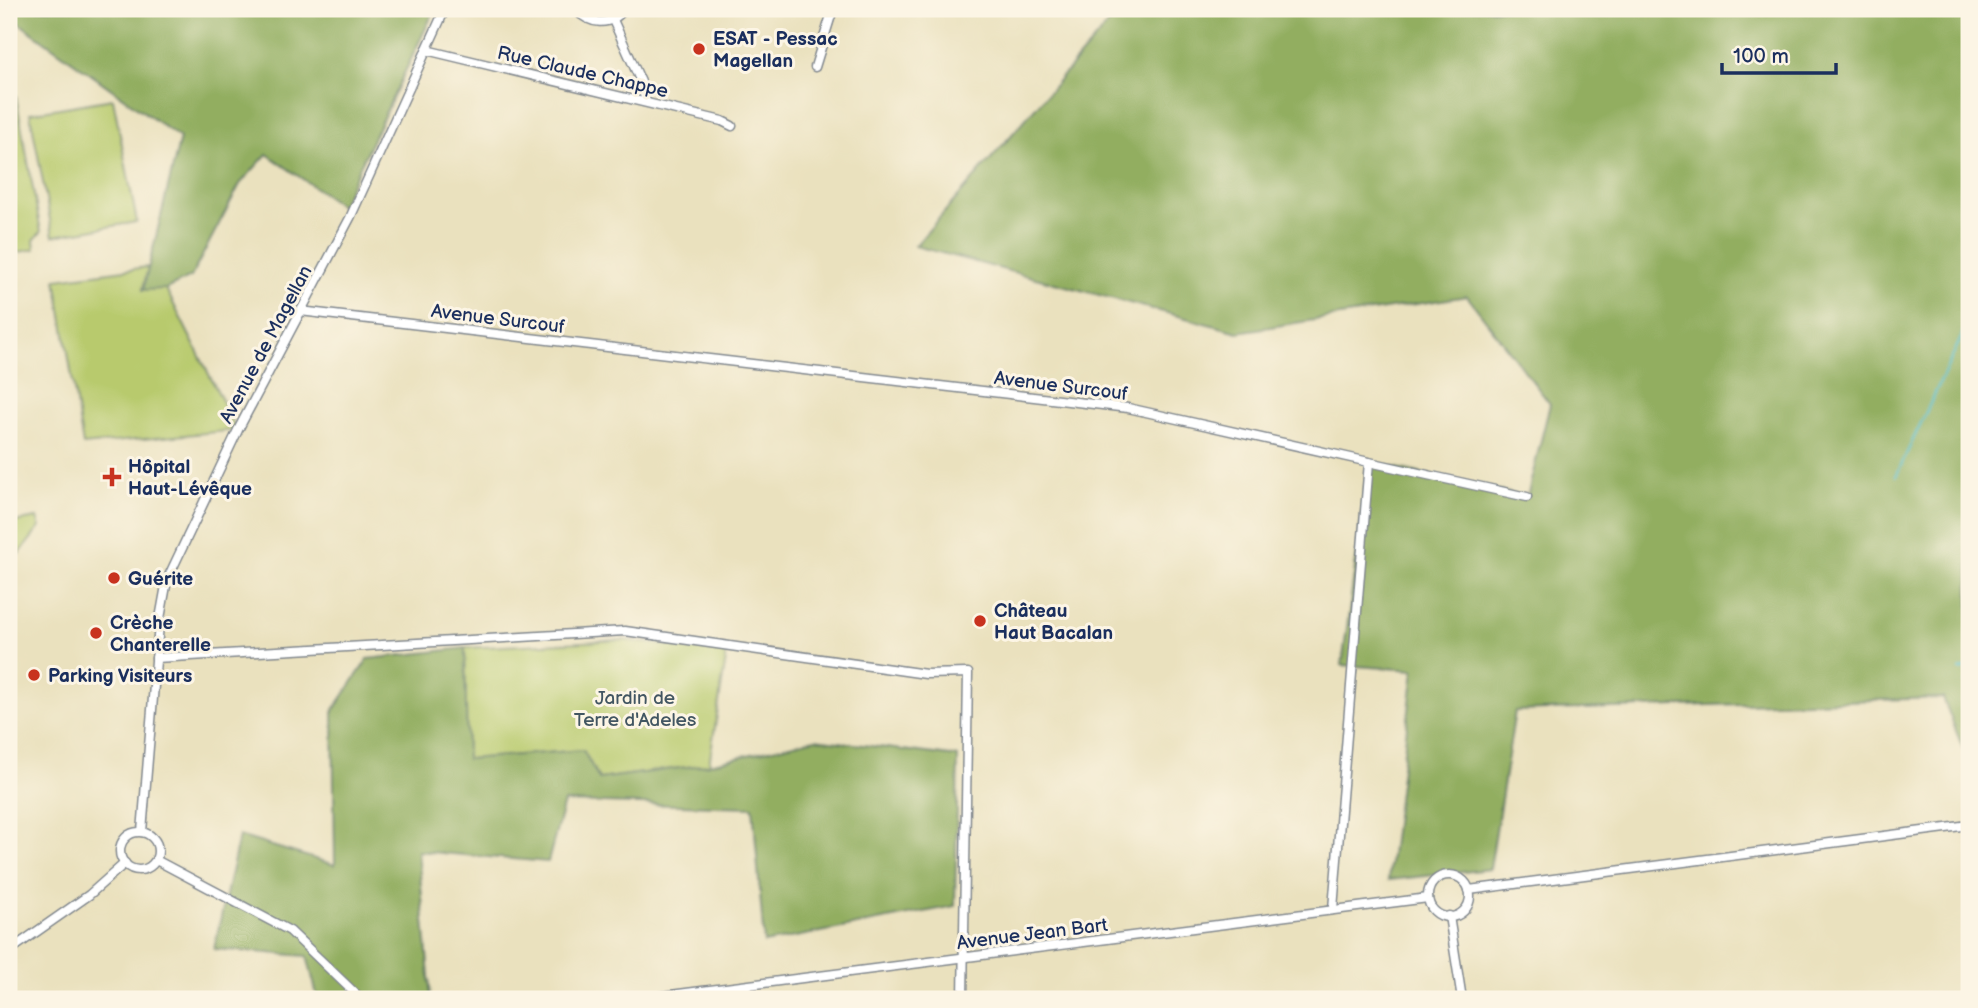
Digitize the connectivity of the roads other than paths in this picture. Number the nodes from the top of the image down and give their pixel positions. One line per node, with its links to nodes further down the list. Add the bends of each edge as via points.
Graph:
1 (445, 9): 6 (street, Avenue de Magellan)
2 (575, 9): 5 (street, via 597,23)
3 (624, 9): 5 (street)
4 (833, 9): 7 (street)
5 (613, 20): 8 (street)
6 (426, 50): 8 (street, Rue Claude Chappe); 10 (street, Avenue de Magellan, via 350,218)
7 (815, 67)
8 (646, 102): 9 (street, Rue Claude Chappe)
9 (732, 126)
10 (300, 311): 11 (street, Avenue Surcouf, via 1128,408); 13 (street, Avenue de Magellan, via 175,561 164,594)
11 (1368, 461): 12 (street, Avenue Surcouf); 20 (street)
12 (1527, 497)
13 (156, 658): 15 (street, Avenue de Magellan); 23 (street, via 625,631 926,674 968,673)
14 (1969, 825): 18 (street)
15 (142, 832): 16 (street, via 156,842); 17 (street, via 124,839 120,851)
16 (156, 860): 17 (street, via 141,870); 24 (street, via 290,931)
17 (125, 863): 22 (street, via 89,895)
18 (1469, 890): 19 (street, via 1461,879 1448,875 1431,885); 21 (street, via 1466,908)
19 (1429, 898): 20 (street, Avenue Jean Bart); 21 (street, via 1438,913)
20 (1333, 909): 23 (street, Avenue Jean Bart)
21 (1449, 916): 27 (street)
22 (9, 951)
23 (964, 957): 25 (street, Avenue Jean Bart); 26 (street)
24 (361, 999)
25 (639, 999)
26 (963, 999)
27 (1462, 999)

